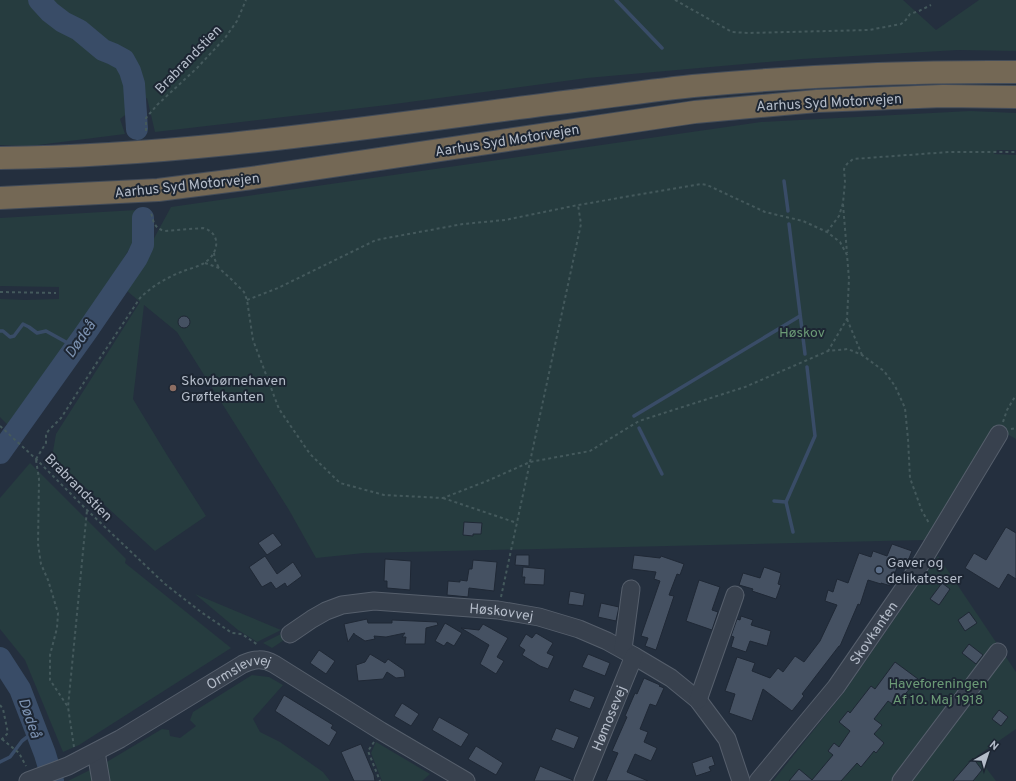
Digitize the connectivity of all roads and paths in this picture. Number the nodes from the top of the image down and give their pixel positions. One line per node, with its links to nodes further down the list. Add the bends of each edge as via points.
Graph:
1 (246, 0): 6 (path, Brabrandstien, via 237,21 225,38 146,118)
2 (675, 0): 3 (path, via 732,32 748,33 869,30 901,24 910,14)
3 (931, 5)
4 (1016, 72): 8 (highway, Aarhus Syd Motorvejen, via 824,76 692,86 164,151)
5 (1016, 97): 9 (highway, Aarhus Syd Motorvejen, via 943,96 825,101 696,112 158,190)
6 (146, 131)
7 (1016, 152): 10 (path, via 949,152 852,159 844,170)
8 (0, 158)
9 (0, 198)
10 (843, 203): 13 (path, via 839,216); 15 (path)
11 (578, 205): 13 (path, via 701,184 764,212 803,221); 20 (path, via 505,220 463,224 376,240 285,285); 28 (path, via 581,224)
12 (151, 212): 14 (path, via 154,224 165,231 208,229 216,241)
13 (827, 232): 15 (path, via 840,242)
14 (214, 253): 16 (path, Brabrandstien); 17 (path)
15 (847, 255): 21 (path)
16 (205, 263): 17 (path); 27 (path, Brabrandstien, via 176,274 140,298 62,418 46,434 46,443)
17 (219, 268): 20 (path, via 239,286)
18 (0, 292): 19 (path)
19 (56, 293)
20 (247, 300): 29 (path, via 253,340 279,409 310,454 340,484 384,495)
21 (847, 319): 22 (path); 23 (path)
22 (828, 351): 23 (path, via 848,349); 28 (path, via 745,387 639,421 590,451)
23 (862, 355): 32 (path, via 884,371 895,386 905,408 910,478 922,511)
24 (1016, 395): 26 (path, via 1007,410)
25 (0, 426): 27 (path)
26 (999, 434): 32 (street, Skovkanten)
27 (36, 458): 30 (path, Brabrandstien); 42 (path, via 38,544 41,564 58,613 50,655 50,680)
28 (530, 462): 29 (path); 31 (path)
29 (443, 498): 31 (path)
30 (87, 510): 39 (path, Brabrandstien, via 165,584 232,633 242,634 257,644); 42 (path)
31 (517, 523): 35 (path)
32 (937, 539): 54 (street, Skovkanten, via 836,687)
33 (631, 589): 37 (street, Hømosevej)
34 (735, 595): 40 (street)
35 (498, 610): 36 (street, Høskovvej, via 374,601 342,605 326,611); 37 (street, Høskovvej, via 540,617 579,629)
36 (290, 634)
37 (628, 652): 40 (street, Høskovvej, via 670,678); 52 (street, Hømosevej)
38 (998, 652): 55 (street)
39 (268, 661): 43 (street, Ormslevvej); 45 (street, Ormslevvej, via 257,660 243,664)
40 (698, 700): 53 (street, Høskovvej, via 727,739)
41 (0, 705): 44 (path, via 8,733)
42 (68, 707): 47 (path)
43 (381, 731): 50 (path, via 368,751); 51 (street, Ormslevvej)
44 (1, 740): 46 (path)
45 (96, 752): 47 (street, Ormslevvej); 49 (street)
46 (19, 753)
47 (72, 764): 48 (street, Ormslevvej)
48 (34, 778)
49 (101, 781)
50 (380, 781)
51 (466, 781)
52 (583, 781)
53 (741, 781)
54 (758, 781)
55 (901, 781)

